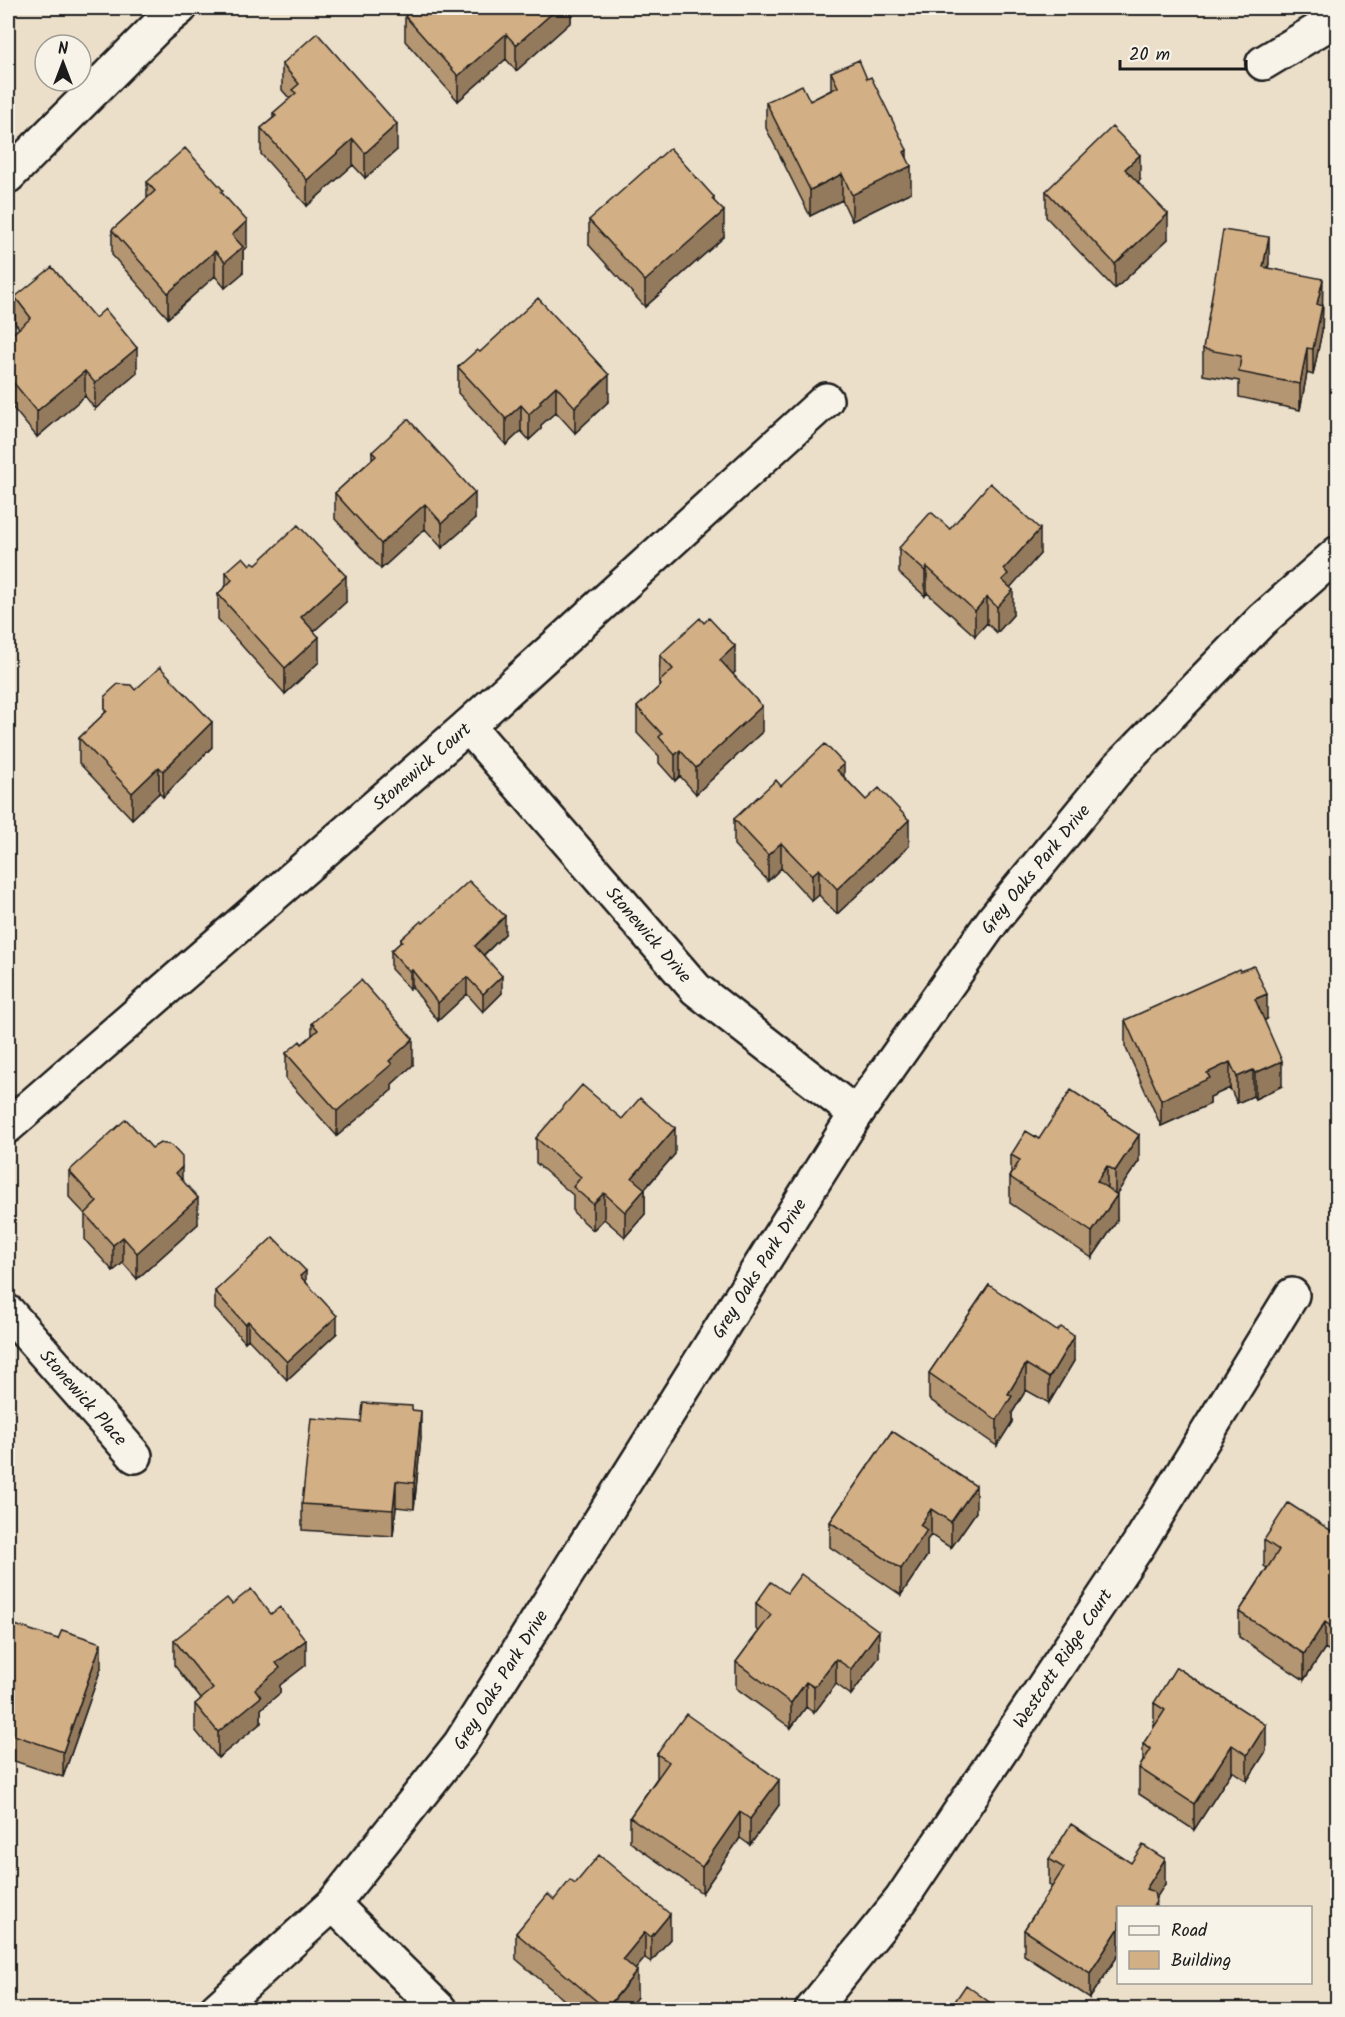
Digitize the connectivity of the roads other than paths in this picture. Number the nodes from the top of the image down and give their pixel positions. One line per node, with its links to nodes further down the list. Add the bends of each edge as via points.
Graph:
1 (180, 8): 4 (street)
2 (1338, 18): 3 (street)
3 (1263, 63)
4 (8, 176)
5 (826, 400): 7 (street, Stonewick Court)
6 (1338, 553): 8 (street, Grey Oaks Park Drive, via 1262,620 1118,769 994,919)
7 (468, 726): 8 (street, Stonewick Drive, via 696,989); 9 (street, Stonewick Court)
8 (856, 1114): 13 (street, Grey Oaks Park Drive, via 460,1744)
9 (8, 1126)
10 (1293, 1295): 16 (street, Westcott Ridge Court, via 1139,1544 901,1900)
11 (8, 1312): 12 (street, Stonewick Place)
12 (135, 1456)
13 (333, 1904): 14 (street, Grey Oaks Park Drive); 15 (street)
14 (216, 2010)
15 (440, 2010)
16 (812, 2010)

